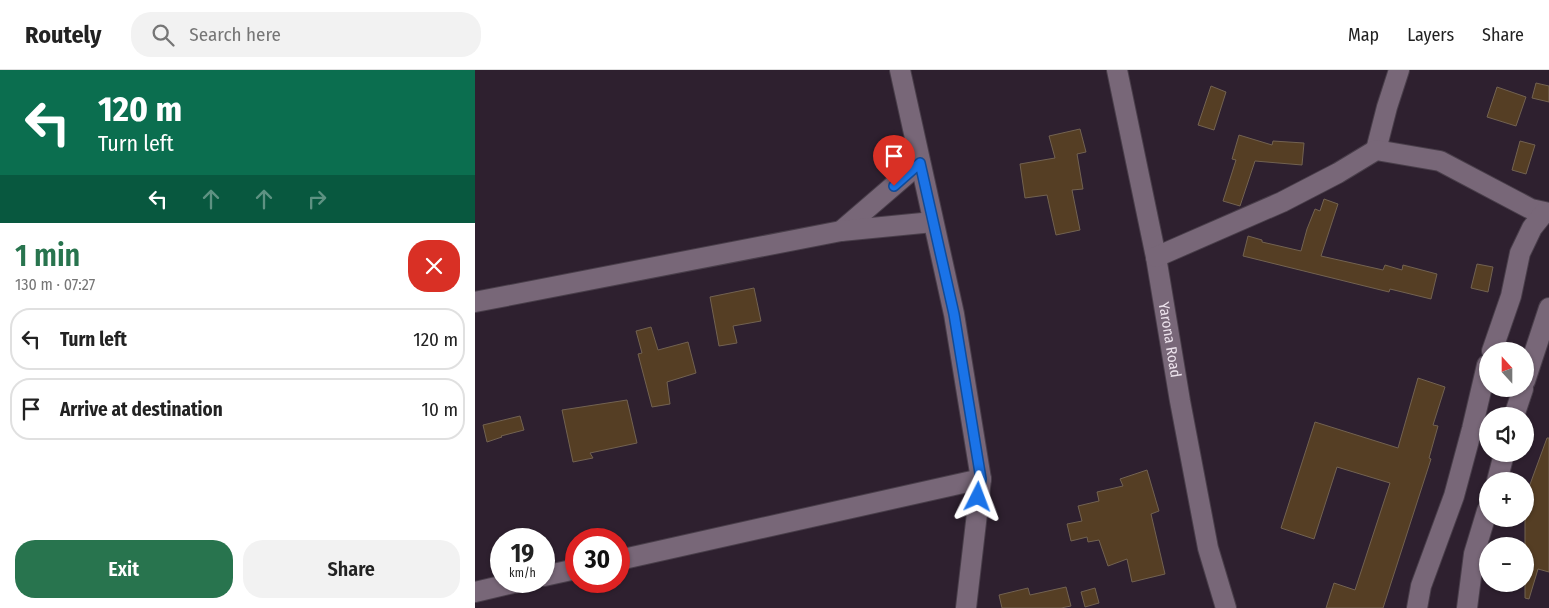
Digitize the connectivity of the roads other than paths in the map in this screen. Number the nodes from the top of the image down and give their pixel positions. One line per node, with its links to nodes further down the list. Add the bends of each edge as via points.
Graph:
1 (900, 70): 5 (street)
2 (1117, 70): 9 (street, Yarona Road)
3 (1399, 70): 4 (street)
4 (1376, 150): 6 (street, via 1440,162 1531,209); 9 (street, via 1282,202)
5 (920, 163): 7 (street); 8 (street)
6 (1547, 213): 12 (street, via 1532,228 1520,253 1511,296)
7 (933, 222): 8 (street); 15 (street, via 954,314)
8 (841, 232): 10 (street)
9 (1156, 257): 21 (street, Yarona Road, via 1208,548)
10 (475, 302)
11 (1549, 308): 13 (street)
12 (1495, 342)
13 (1534, 354)
14 (1480, 398): 22 (street, via 1454,496 1421,586)
15 (981, 479): 17 (street); 20 (street)
16 (1482, 527): 23 (street, via 1474,554)
17 (630, 558)
18 (490, 588): 19 (street)
19 (475, 592)
20 (966, 608)
21 (1225, 608)
22 (1417, 608)
23 (1467, 608)

